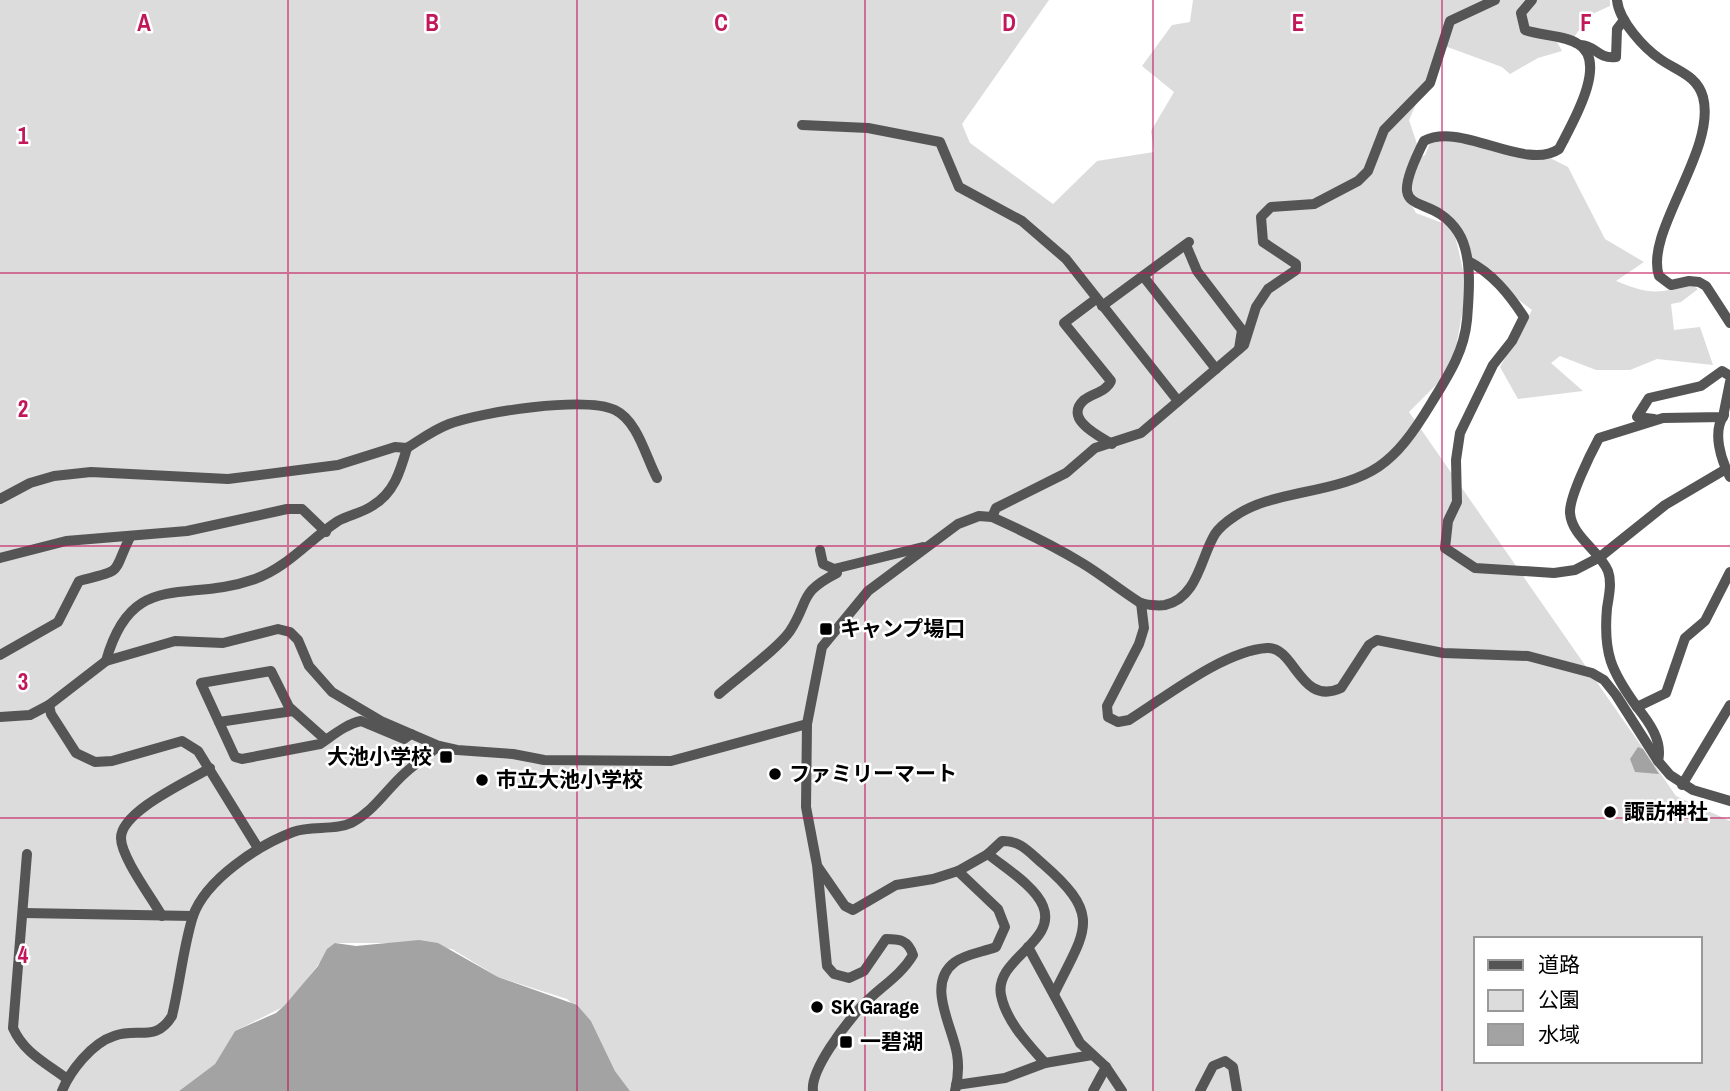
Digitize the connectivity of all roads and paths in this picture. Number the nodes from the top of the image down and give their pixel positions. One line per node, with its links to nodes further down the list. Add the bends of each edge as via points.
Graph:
1 (1495, 0): 11 (street, via 1450,21 1430,83 1384,130 1368,171 1314,204 1265,211 1261,217 1263,242 1296,264 1296,270 1268,289)
2 (1532, 0): 5 (street, via 1521,13 1525,30)
3 (1617, 0): 4 (street)
4 (1624, 20): 5 (street, via 1617,29 1616,57 1602,57); 10 (street, via 1658,58 1696,81 1703,97 1704,128 1656,252 1659,276 1671,285 1694,281 1706,286)
5 (1581, 46): 7 (street, via 1589,60 1588,88 1559,149 1552,153 1509,149 1443,135 1424,141 1406,183 1407,194 1416,205 1442,215 1458,232)
6 (802, 125): 9 (street, via 868,128 940,142 959,187 1021,220 1066,259)
7 (1468, 261): 30 (street, via 1483,268 1524,317 1493,365 1460,433 1457,502 1445,548 1475,568 1554,573 1575,570); 34 (street, via 1467,318 1456,363 1400,450 1366,476 1274,498 1235,516 1216,533 1198,576 1176,600 1164,605)
8 (1143, 276): 9 (street); 11 (street, via 1188,243 1197,271 1242,330); 12 (street)
9 (1099, 302): 15 (street); 19 (street, via 1064,323 1111,381 1079,409 1080,421 1088,430)
10 (1730, 323)
11 (1239, 349): 12 (street)
12 (1216, 369): 15 (street)
13 (1730, 376): 17 (street, via 1722,371 1701,386 1649,398 1637,417)
14 (1730, 382): 16 (street)
15 (1178, 401): 19 (street, via 1141,433)
16 (1726, 413): 17 (street); 20 (street)
17 (1658, 420): 30 (street, via 1599,438 1584,466 1570,512 1577,533)
18 (1730, 440): 20 (street)
19 (1112, 444): 25 (street, via 1095,448 1066,472 996,508)
20 (1719, 446): 22 (street)
21 (407, 449): 23 (street, via 435,430 482,414 598,406 616,411 628,422); 24 (street, via 395,447 317,469 228,479 91,472 66,475 30,483); 26 (street, via 390,491)
22 (1728, 473): 30 (street, via 1665,505)
23 (657, 478)
24 (0, 499)
25 (992, 517): 28 (street, via 979,516 958,524); 34 (street, via 1080,562)
26 (326, 532): 27 (street, via 302,509 287,509 187,531); 36 (street, via 278,569 254,580 170,594 137,605 123,617)
27 (130, 537): 31 (street, via 65,541); 35 (street, via 114,572 79,581 58,622)
28 (926, 547): 32 (street); 44 (street, via 868,591 836,626 822,647)
29 (820, 550): 32 (street, via 823,564)
30 (1600, 557): 40 (street, via 1609,574 1606,648 1615,675)
31 (0, 558)
32 (834, 569): 37 (street, via 836,573 814,584 804,596 789,632)
33 (1730, 572): 40 (street, via 1705,621 1685,638 1666,693)
34 (1140, 603): 48 (street, via 1144,628 1108,706 1108,717 1118,722 1129,720 1219,664 1267,648 1283,654 1310,685 1335,691 1369,645 1385,639 1443,653 1528,656 1592,673 1616,695)
35 (0, 655)
36 (106, 661): 38 (street); 45 (street, via 175,641 223,643 278,629 298,640 310,666 332,692)
37 (719, 694)
38 (49, 705): 42 (street, via 30,715); 49 (street, via 76,754 85,759 112,761 182,741 198,751)
39 (1730, 705): 50 (street)
40 (1637, 707): 48 (street, via 1654,733)
41 (293, 711): 43 (street); 43 (street, via 271,671 201,683); 46 (street)
42 (0, 717)
43 (219, 722): 46 (street, via 235,757 242,759)
44 (807, 724): 47 (street, via 671,761 544,760); 55 (street, via 806,807)
45 (411, 734): 46 (street, via 404,739 361,722); 47 (street)
46 (326, 740)
47 (439, 746): 52 (street, via 364,816 346,825 297,830)
48 (1658, 761): 50 (street)
49 (210, 768): 52 (street); 58 (street, via 132,816 121,837)
50 (1682, 785): 51 (street)
51 (1730, 802)
52 (258, 848): 59 (street, via 204,897)
53 (27, 854): 57 (street)
54 (988, 854): 56 (street); 60 (street, via 1045,908 1044,925); 61 (street, via 1002,841 1019,843 1082,907 1084,933)
55 (817, 865): 56 (street, via 845,906 853,910 896,885); 68 (street, via 823,949 834,974 849,978 864,971 886,939 900,939 910,945 913,954 905,968 859,1009 815,1072)
56 (958, 871): 66 (street, via 998,909 1004,927 996,947 954,963 942,985 958,1055)
57 (23, 914): 58 (street); 65 (street, via 13,1028 34,1056)
58 (162, 916): 59 (street)
59 (193, 916): 65 (street, via 172,1016 165,1027 106,1040)
60 (1028, 947): 61 (street); 63 (street, via 1007,971 1001,996 1026,1042)
61 (1054, 994): 62 (street, via 1080,1043)
62 (1092, 1055): 63 (street); 64 (street)
63 (1045, 1063): 66 (street, via 1005,1078)
64 (1106, 1067): 69 (street); 70 (street)
65 (67, 1079): 67 (street)
66 (956, 1088)
67 (62, 1091)
68 (813, 1091)
69 (1093, 1091)
70 (1122, 1091)
71 (1200, 1091): 72 (street, via 1213,1066 1225,1061 1231,1063)
72 (1237, 1091)

